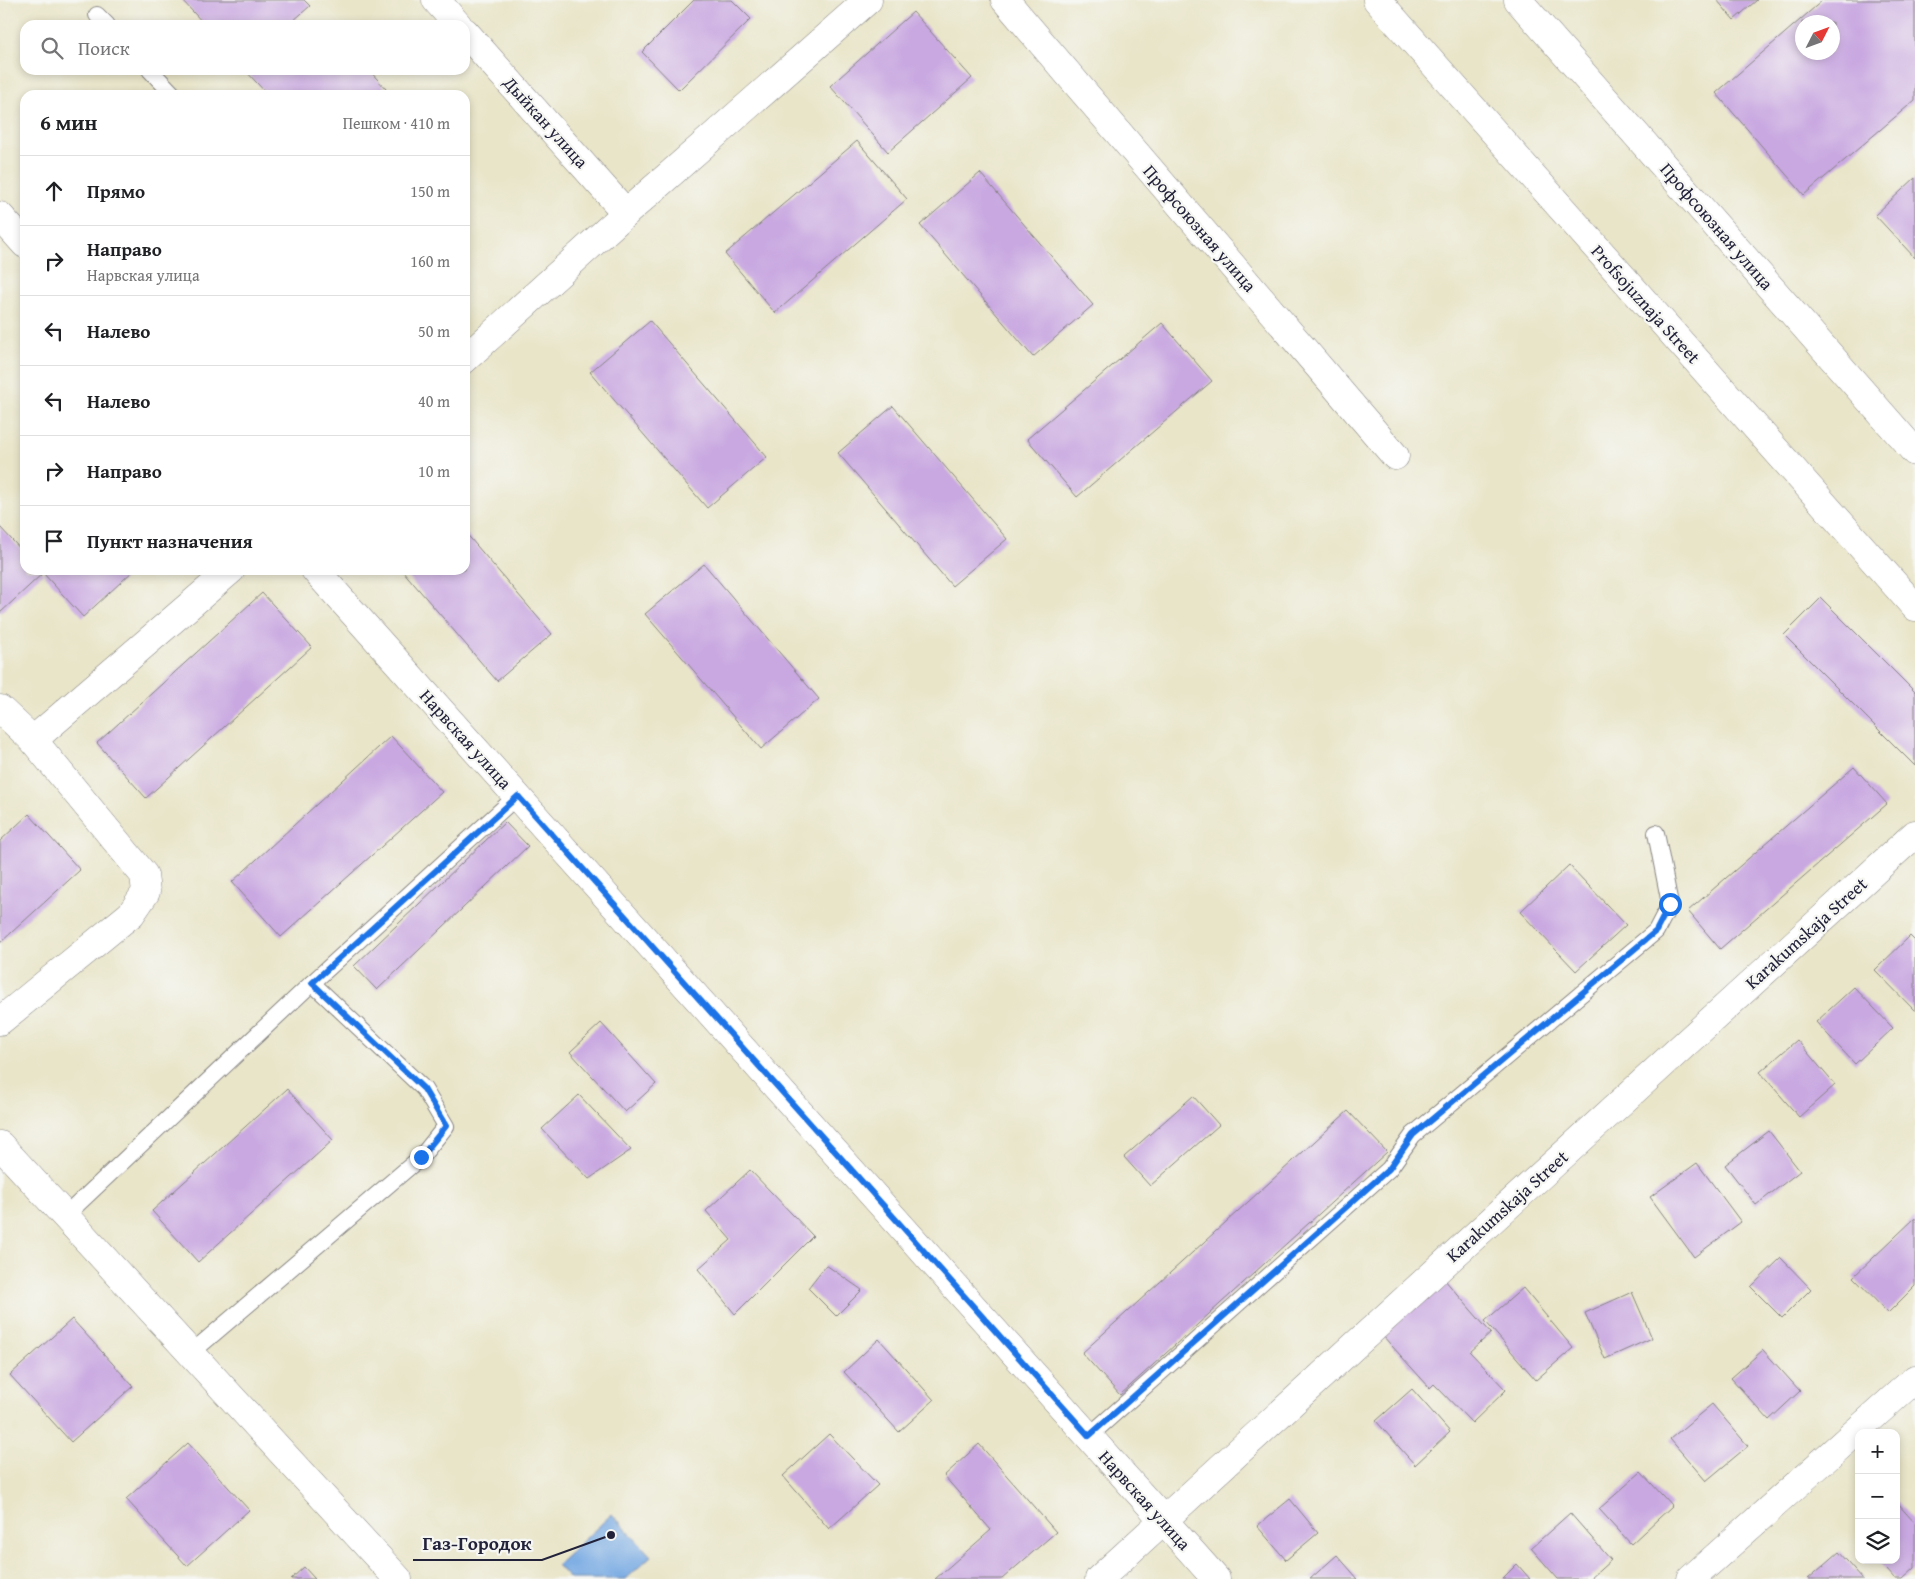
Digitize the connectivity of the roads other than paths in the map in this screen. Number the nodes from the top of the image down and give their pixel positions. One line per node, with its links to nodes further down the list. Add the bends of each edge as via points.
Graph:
1 (436, 0): 6 (street)
2 (868, 0): 10 (street)
3 (1005, 0): 15 (street, Профсоюзная улица)
4 (1378, 0): 18 (street, Profsojuznaja Street)
5 (1518, 0): 14 (street, Профсоюзная улица)
6 (454, 20)
7 (470, 38): 10 (street, Дыйкан улица)
8 (155, 75): 9 (lane)
9 (169, 90)
10 (626, 213): 13 (street)
11 (0, 216): 12 (street)
12 (20, 238)
13 (470, 354)
14 (1915, 452)
15 (1395, 456)
16 (224, 575): 20 (street)
17 (319, 575): 21 (street, Нарвская улица)
18 (1915, 607)
19 (0, 708): 20 (street)
20 (33, 740): 25 (street, via 144,875 146,892 131,914)
21 (518, 796): 24 (lane); 30 (street, Нарвская улица)
22 (1656, 833): 30 (lane, via 1670,904 1656,931 1413,1135 1389,1169)
23 (1915, 834): 31 (street, Karakumskaja Street)
24 (312, 983): 27 (lane); 28 (lane, via 424,1089 446,1126 421,1157)
25 (0, 1021)
26 (0, 1145): 27 (street)
27 (65, 1216): 28 (street)
28 (191, 1353): 32 (street)
29 (1915, 1380): 35 (street)
30 (1089, 1436): 31 (street, Нарвская улица)
31 (1163, 1519): 33 (street, Karakumskaja Street); 34 (street, Нарвская улица)
32 (398, 1579)
33 (1099, 1579)
34 (1216, 1579)
35 (1691, 1579)

